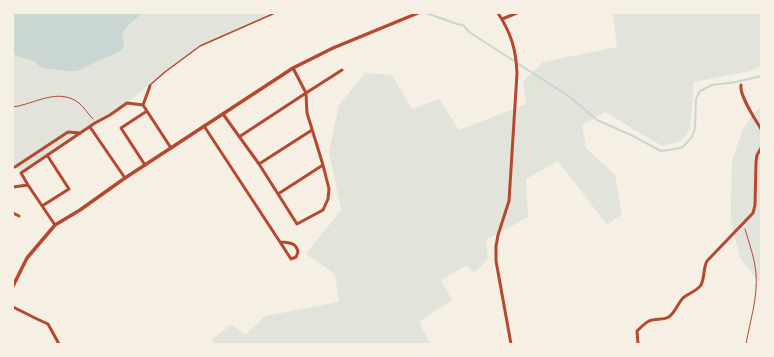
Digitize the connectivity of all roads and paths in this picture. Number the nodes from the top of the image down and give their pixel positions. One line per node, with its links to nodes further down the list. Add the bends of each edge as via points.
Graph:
1 (275, 13): 9 (lane, via 200,46)
2 (418, 13): 6 (street, via 333,48)
3 (498, 13): 5 (street)
4 (517, 13): 5 (street)
5 (502, 19): 43 (street, via 513,46 517,73 509,201 496,246 496,261)
6 (293, 68): 10 (street); 14 (street)
7 (342, 70): 10 (street)
8 (741, 85): 18 (street, via 743,96)
9 (150, 86): 11 (street)
10 (306, 92): 19 (street, via 307,113); 21 (street)
11 (143, 105): 13 (street); 15 (street, via 127,103)
12 (13, 108): 15 (path, via 50,96 65,97 79,103)
13 (147, 111): 22 (street); 26 (street, via 121,128)
14 (223, 114): 16 (street); 21 (street)
15 (95, 123): 17 (street)
16 (204, 126): 22 (street); 39 (street)
17 (90, 127): 20 (street); 30 (street)
18 (761, 129)
19 (312, 130): 25 (street); 27 (street)
20 (81, 133): 24 (street); 28 (street, via 68,132)
21 (239, 137): 25 (street)
22 (171, 148): 26 (street)
23 (761, 148): 37 (street, via 756,162 755,205)
24 (47, 155): 29 (street); 34 (street, via 69,189)
25 (259, 164): 33 (street)
26 (145, 165): 30 (street)
27 (323, 165): 33 (street); 33 (street, via 329,189 323,210 297,224)
28 (14, 168): 29 (street)
29 (21, 173): 31 (street)
30 (125, 178): 38 (street)
31 (28, 185): 32 (street); 34 (street)
32 (13, 187)
33 (278, 194)
34 (42, 206): 38 (street)
35 (13, 213): 36 (street)
36 (20, 216)
37 (743, 224): 44 (street, via 707,261 705,274 697,289 680,301 670,316 645,323 637,331); 45 (path, via 756,274 755,297)
38 (55, 226): 40 (street, via 27,258)
39 (280, 242): 39 (street, via 291,259 296,256 297,247)
40 (13, 286)
41 (13, 307): 42 (street, via 48,324)
42 (59, 344)
43 (511, 344)
44 (638, 344)
45 (746, 344)

